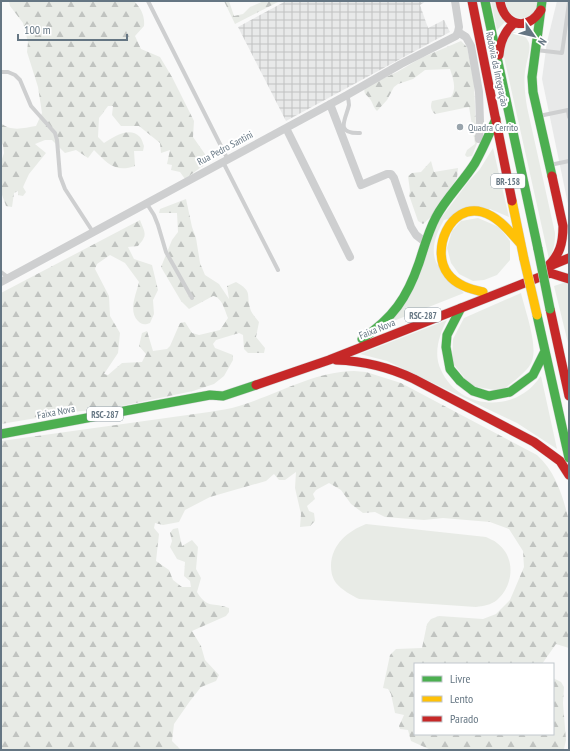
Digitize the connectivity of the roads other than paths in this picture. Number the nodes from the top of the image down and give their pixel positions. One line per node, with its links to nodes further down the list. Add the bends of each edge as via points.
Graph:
1 (148, 1): 22 (lane)
2 (454, 1): 10 (street)
3 (472, 1): 18 (main road, Rodovia da Integração / BR-158)
4 (486, 1): 12 (main road, Rodovia da Integração / BR-158)
5 (500, 1): 8 (main road, via 503,15)
6 (569, 2): 11 (lane, via 562,53)
7 (544, 3): 9 (main road, via 535,19); 11 (main road)
8 (514, 23): 9 (main road); 12 (main road, via 500,42)
9 (523, 24): 11 (main road, via 534,35)
10 (458, 32): 14 (street, Rua Pedro Santini, via 456,36); 21 (street, via 466,37 471,46 479,92)
11 (536, 50): 16 (main road, via 532,77)
12 (498, 64): 46 (main road, Rodovia da Integração / BR-158, bridge)
13 (1, 72): 27 (lane, via 8,72 20,80 31,106 55,133 60,176 65,190)
14 (347, 95): 15 (street, Rua Pedro Santini); 20 (lane, via 349,103 344,128 351,133)
15 (330, 104): 19 (street, Rua Pedro Santini); 28 (street, via 361,185 391,174 411,227)
16 (538, 116): 17 (lane, via 568,110); 24 (main road)
17 (569, 117)
18 (496, 119): 28 (main road, via 479,156 436,217); 29 (main road, Rodovia da Integração / BR-158)
19 (286, 128): 22 (street, Rua Pedro Santini); 30 (street)
20 (360, 133)
21 (479, 139)
22 (225, 161): 25 (street, Rua Pedro Santini); 33 (lane)
23 (569, 161): 24 (lane)
24 (549, 165): 26 (main road)
25 (146, 203): 27 (street, Rua Pedro Santini); 40 (lane, via 154,215 166,252)
26 (566, 229): 34 (main road, via 561,250)
27 (93, 232): 36 (street, Rua Pedro Santini)
28 (425, 242): 42 (main road, via 414,279 400,307 379,328)
29 (520, 243): 39 (main road, via 494,217 484,213 474,211 462,214 450,224 441,244 445,269 462,286); 43 (main road, Rodovia da Integração / BR-158, bridge)
30 (350, 257)
31 (569, 258): 34 (main road)
32 (569, 265): 34 (main road)
33 (278, 270)
34 (549, 270): 37 (main road); 39 (main road, Faixa Nova / RSC-287); 41 (main road, Faixa Nova / RSC-287)
35 (1, 272): 36 (lane)
36 (9, 278): 38 (street, Rua Pedro Santini)
37 (569, 279)
38 (1, 282)
39 (483, 292): 42 (main road, Faixa Nova / RSC-287)
40 (192, 298)
41 (461, 308): 43 (main road, via 448,335 446,347 450,369 473,391 489,396 510,392 533,375); 44 (main road, Faixa Nova / RSC-287)
42 (362, 339): 45 (main road, Faixa Nova / RSC-287, via 220,389)
43 (545, 350): 48 (main road, BR-158)
44 (329, 360): 45 (main road, Faixa Nova / RSC-287, via 223,396); 49 (main road, via 370,363 396,370 534,442 560,461)
45 (210, 395): 47 (main road, Faixa Nova / RSC-287)
46 (569, 396)
47 (1, 434)
48 (569, 458)
49 (569, 475)

